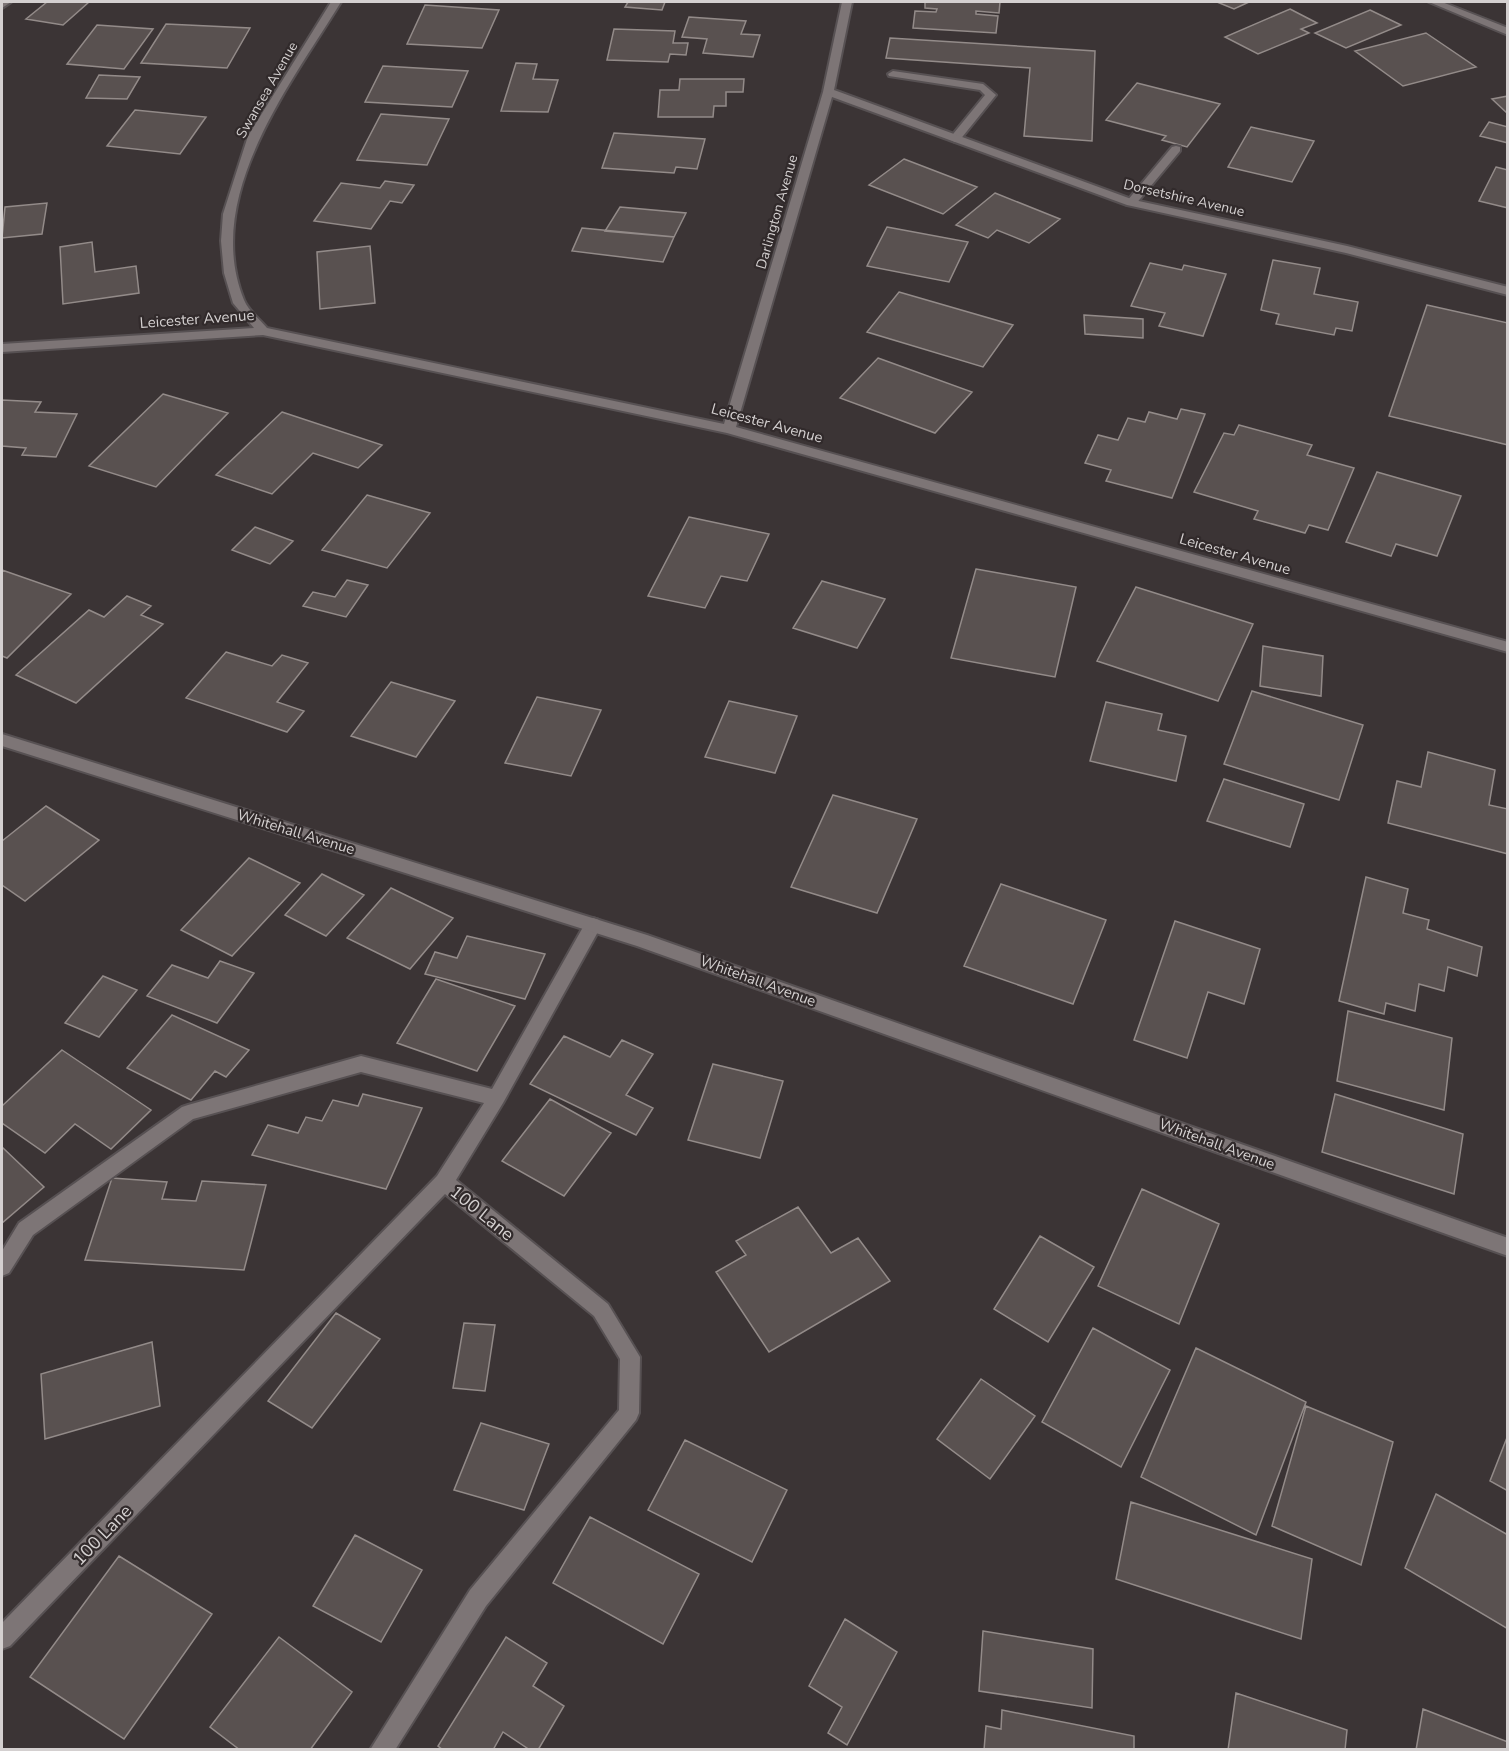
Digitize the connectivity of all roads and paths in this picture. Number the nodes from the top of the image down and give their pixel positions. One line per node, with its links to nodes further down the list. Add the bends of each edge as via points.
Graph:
1 (6, 2): 5 (street)
2 (336, 2): 13 (street, Swansea Avenue, via 254,136 229,214 230,273 239,303)
3 (847, 2): 8 (street, Darlington Avenue)
4 (1434, 2): 6 (street)
5 (2, 5)
6 (1508, 32)
7 (893, 74): 9 (street, via 983,87 992,95)
8 (828, 92): 9 (street, Dorsetshire Avenue); 15 (street, Darlington Avenue)
9 (955, 139): 11 (street, Dorsetshire Avenue)
10 (1176, 149): 11 (street)
11 (1131, 203): 12 (street, Dorsetshire Avenue, via 1347,250)
12 (1508, 291)
13 (263, 330): 14 (street, Leicester Avenue); 15 (street, Leicester Avenue)
14 (2, 348)
15 (729, 429): 16 (street, Leicester Avenue)
16 (1508, 647)
17 (2, 741): 18 (street, Whitehall Avenue)
18 (593, 925): 19 (street); 21 (street, Whitehall Avenue)
19 (497, 1098): 20 (street); 22 (street, via 362,1064 188,1113 26,1229)
20 (444, 1182): 23 (street, 100 Lane); 24 (street, 100 Lane, via 601,1310 630,1358 629,1413 478,1598)
21 (1508, 1247)
22 (2, 1268)
23 (2, 1638)
24 (381, 1749)

